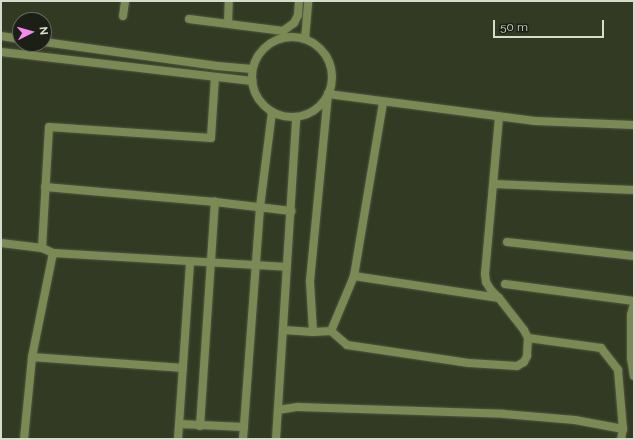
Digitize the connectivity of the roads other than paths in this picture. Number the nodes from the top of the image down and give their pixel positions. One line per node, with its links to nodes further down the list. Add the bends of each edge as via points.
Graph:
1 (125, 1): 7 (street)
2 (229, 1): 9 (street)
3 (299, 1): 5 (street)
4 (308, 1): 6 (street)
5 (298, 11): 6 (street); 9 (street, via 294,23 283,31)
6 (307, 12): 12 (street)
7 (123, 16)
8 (188, 19): 9 (street)
9 (228, 24)
10 (1, 36): 11 (street)
11 (12, 38)
12 (305, 39): 15 (street, via 292,36 278,39 266,46 257,56); 18 (street, via 317,45 326,56 331,68 332,81)
13 (52, 43): 15 (street)
14 (1, 52): 16 (street)
15 (252, 69): 17 (street)
16 (215, 77): 17 (street); 25 (street, via 211,138 49,127)
17 (252, 81): 20 (street, via 255,94)
18 (328, 94): 19 (street); 21 (street, via 315,110); 45 (street, via 310,281)
19 (383, 102): 22 (street); 39 (street)
20 (272, 112): 21 (street, via 283,117); 28 (street)
21 (296, 117): 29 (street)
22 (499, 117): 23 (street); 24 (street)
23 (634, 125)
24 (494, 184): 26 (street); 41 (street, via 485,274 489,286)
25 (45, 187): 27 (street); 32 (street)
26 (634, 190)
27 (215, 202): 28 (street); 36 (street)
28 (260, 207): 29 (street); 37 (street)
29 (290, 210): 38 (street)
30 (507, 242): 34 (street)
31 (1, 243): 32 (street)
32 (42, 248): 33 (street)
33 (53, 253): 35 (street); 47 (street)
34 (634, 256)
35 (190, 262): 36 (street); 48 (street)
36 (212, 263): 37 (street); 52 (street)
37 (257, 266): 38 (street); 53 (street)
38 (287, 267): 43 (street)
39 (354, 276): 41 (street); 44 (street)
40 (505, 284): 42 (street)
41 (498, 298): 46 (street)
42 (634, 303): 49 (street, via 631,315)
43 (283, 330): 45 (street); 50 (street)
44 (330, 331): 45 (street); 46 (street, via 347,345 469,363 517,366 524,362 527,356)
45 (313, 332)
46 (528, 338): 54 (street, via 601,348 618,370)
47 (32, 357): 48 (street); 55 (street)
48 (183, 368): 51 (street)
49 (633, 371)
50 (278, 410): 54 (street, via 298,407 504,414 575,420); 58 (street)
51 (179, 424): 52 (street); 56 (street)
52 (200, 426): 53 (street)
53 (244, 427): 57 (street)
54 (623, 429): 59 (street)
55 (24, 439)
56 (178, 439)
57 (243, 439)
58 (276, 439)
59 (621, 439)

